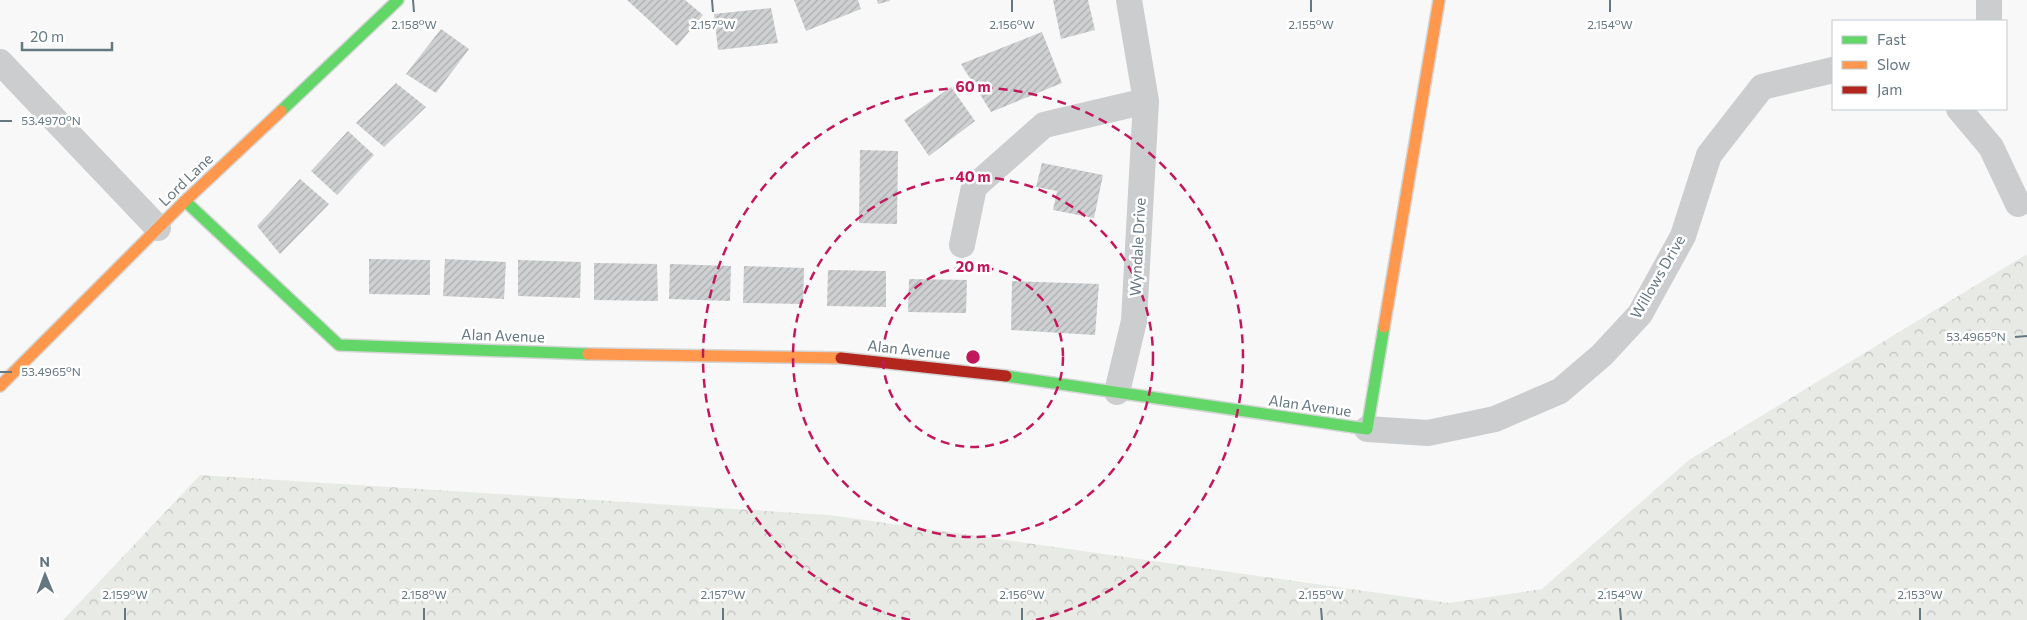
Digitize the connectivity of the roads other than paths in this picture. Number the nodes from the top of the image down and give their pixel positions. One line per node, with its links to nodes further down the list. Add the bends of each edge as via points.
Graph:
1 (398, 0): 10 (street, Lord Lane)
2 (1129, 0): 8 (street, Wyndale Drive)
3 (1439, 0): 16 (street, Alan Avenue)
4 (1989, 0): 5 (street)
5 (1989, 20)
6 (0, 62): 12 (street)
7 (1832, 70): 16 (street, Willows Drive, via 1762,87 1709,155 1683,236 1640,314 1602,356 1560,391 1495,419 1428,433)
8 (1146, 100): 13 (street, via 1044,125 974,187); 15 (street, Wyndale Drive, via 1134,322)
9 (1960, 110): 11 (street, via 1991,146)
10 (185, 201): 12 (street, Lord Lane); 15 (street, Alan Avenue, via 339,345 588,354 841,358 978,372)
11 (2018, 204)
12 (158, 228): 14 (street, Lord Lane)
13 (962, 245)
14 (0, 386)
15 (1117, 392): 16 (street, Alan Avenue)
16 (1367, 429)

